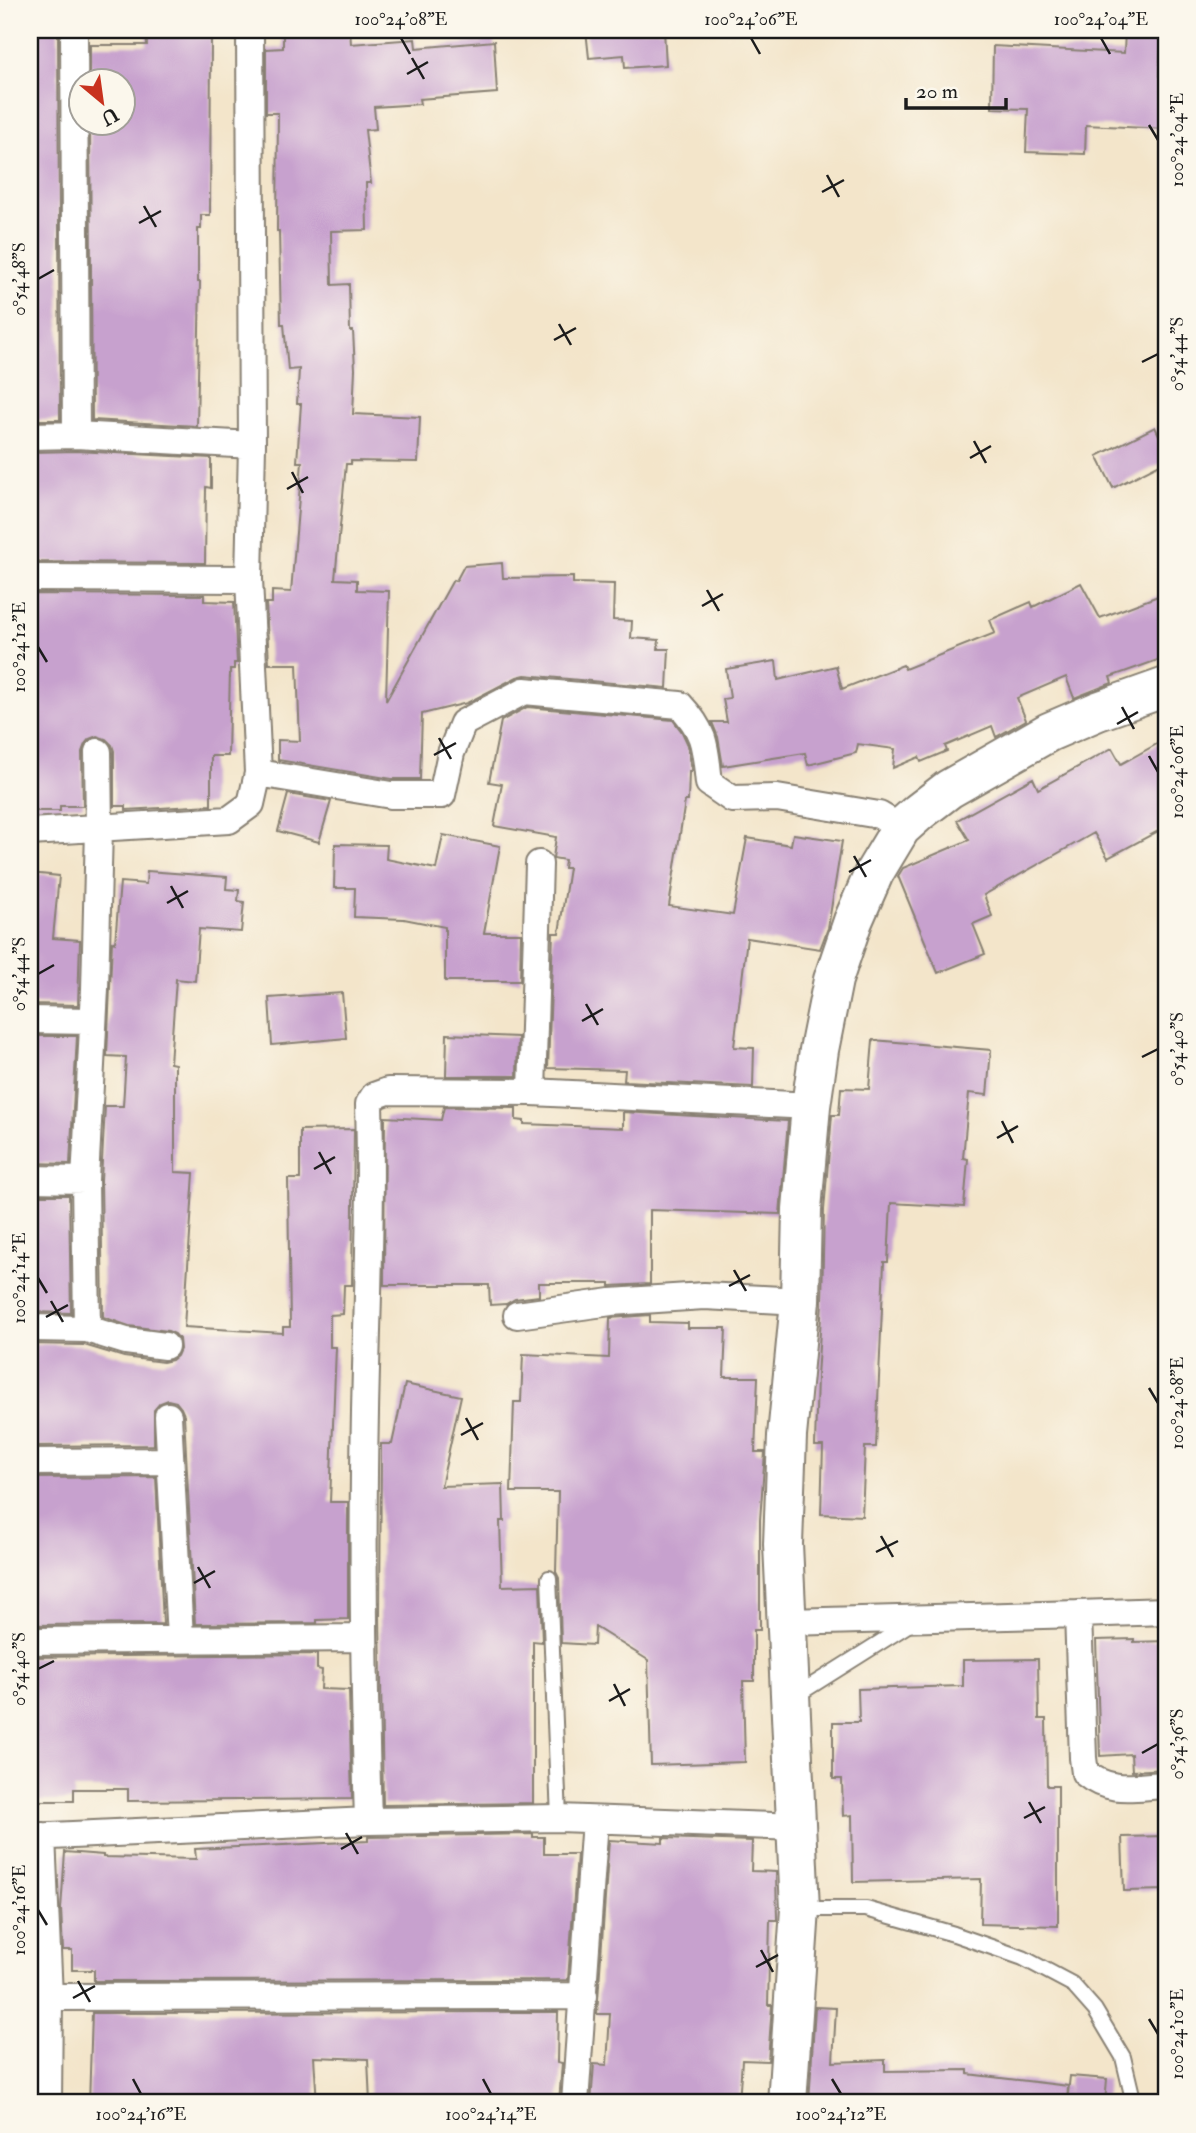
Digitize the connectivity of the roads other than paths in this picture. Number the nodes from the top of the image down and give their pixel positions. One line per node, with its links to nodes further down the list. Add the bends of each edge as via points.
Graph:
1 (74, 30): 3 (street)
2 (250, 30): 5 (street)
3 (76, 435): 4 (street); 5 (street)
4 (30, 436)
5 (253, 445): 7 (street)
6 (30, 578): 7 (street)
7 (250, 579): 10 (street)
8 (1166, 687): 12 (street, via 1098,710 1027,744 949,789)
9 (98, 752): 11 (street)
10 (258, 774): 11 (street, via 251,804 229,820); 12 (street, via 391,795 442,795 463,723 524,691 680,705 697,723 705,741 709,783 732,799 777,798 879,815)
11 (99, 828): 13 (street); 16 (street)
12 (901, 828): 18 (street, via 874,873 833,980)
13 (30, 832)
14 (539, 864): 17 (street)
15 (30, 1020): 16 (street)
16 (93, 1021): 20 (street)
17 (532, 1092): 18 (street); 35 (street, via 388,1091 369,1104 372,1199)
18 (811, 1106): 21 (street)
19 (30, 1179): 20 (street)
20 (85, 1180): 24 (street)
21 (800, 1301): 22 (street, via 704,1297 611,1302); 33 (street, via 786,1450 783,1544)
22 (517, 1315)
23 (30, 1328): 24 (street)
24 (87, 1329): 25 (street, via 127,1342)
25 (165, 1346)
26 (168, 1416): 27 (street)
27 (170, 1461): 28 (street); 34 (street)
28 (30, 1462)
29 (549, 1578): 39 (lane)
30 (1166, 1611): 31 (street)
31 (1077, 1614): 32 (street); 38 (street, via 1085,1773 1110,1787)
32 (918, 1618): 33 (street); 37 (lane)
33 (788, 1622): 37 (street)
34 (180, 1638): 35 (street); 36 (street)
35 (363, 1638): 41 (street)
36 (30, 1641)
37 (792, 1698): 42 (street)
38 (1166, 1785)
39 (559, 1818): 40 (street); 41 (street)
40 (595, 1820): 42 (street); 45 (street)
41 (368, 1821): 43 (street)
42 (797, 1827): 44 (street)
43 (36, 1836): 46 (street)
44 (800, 1909): 49 (street); 50 (lane, via 866,1909 1023,1958 1072,1984 1095,2010 1123,2057)
45 (584, 1996): 46 (street); 48 (street)
46 (39, 1999): 47 (street)
47 (48, 2103)
48 (575, 2103)
49 (787, 2103)
50 (1133, 2103)

